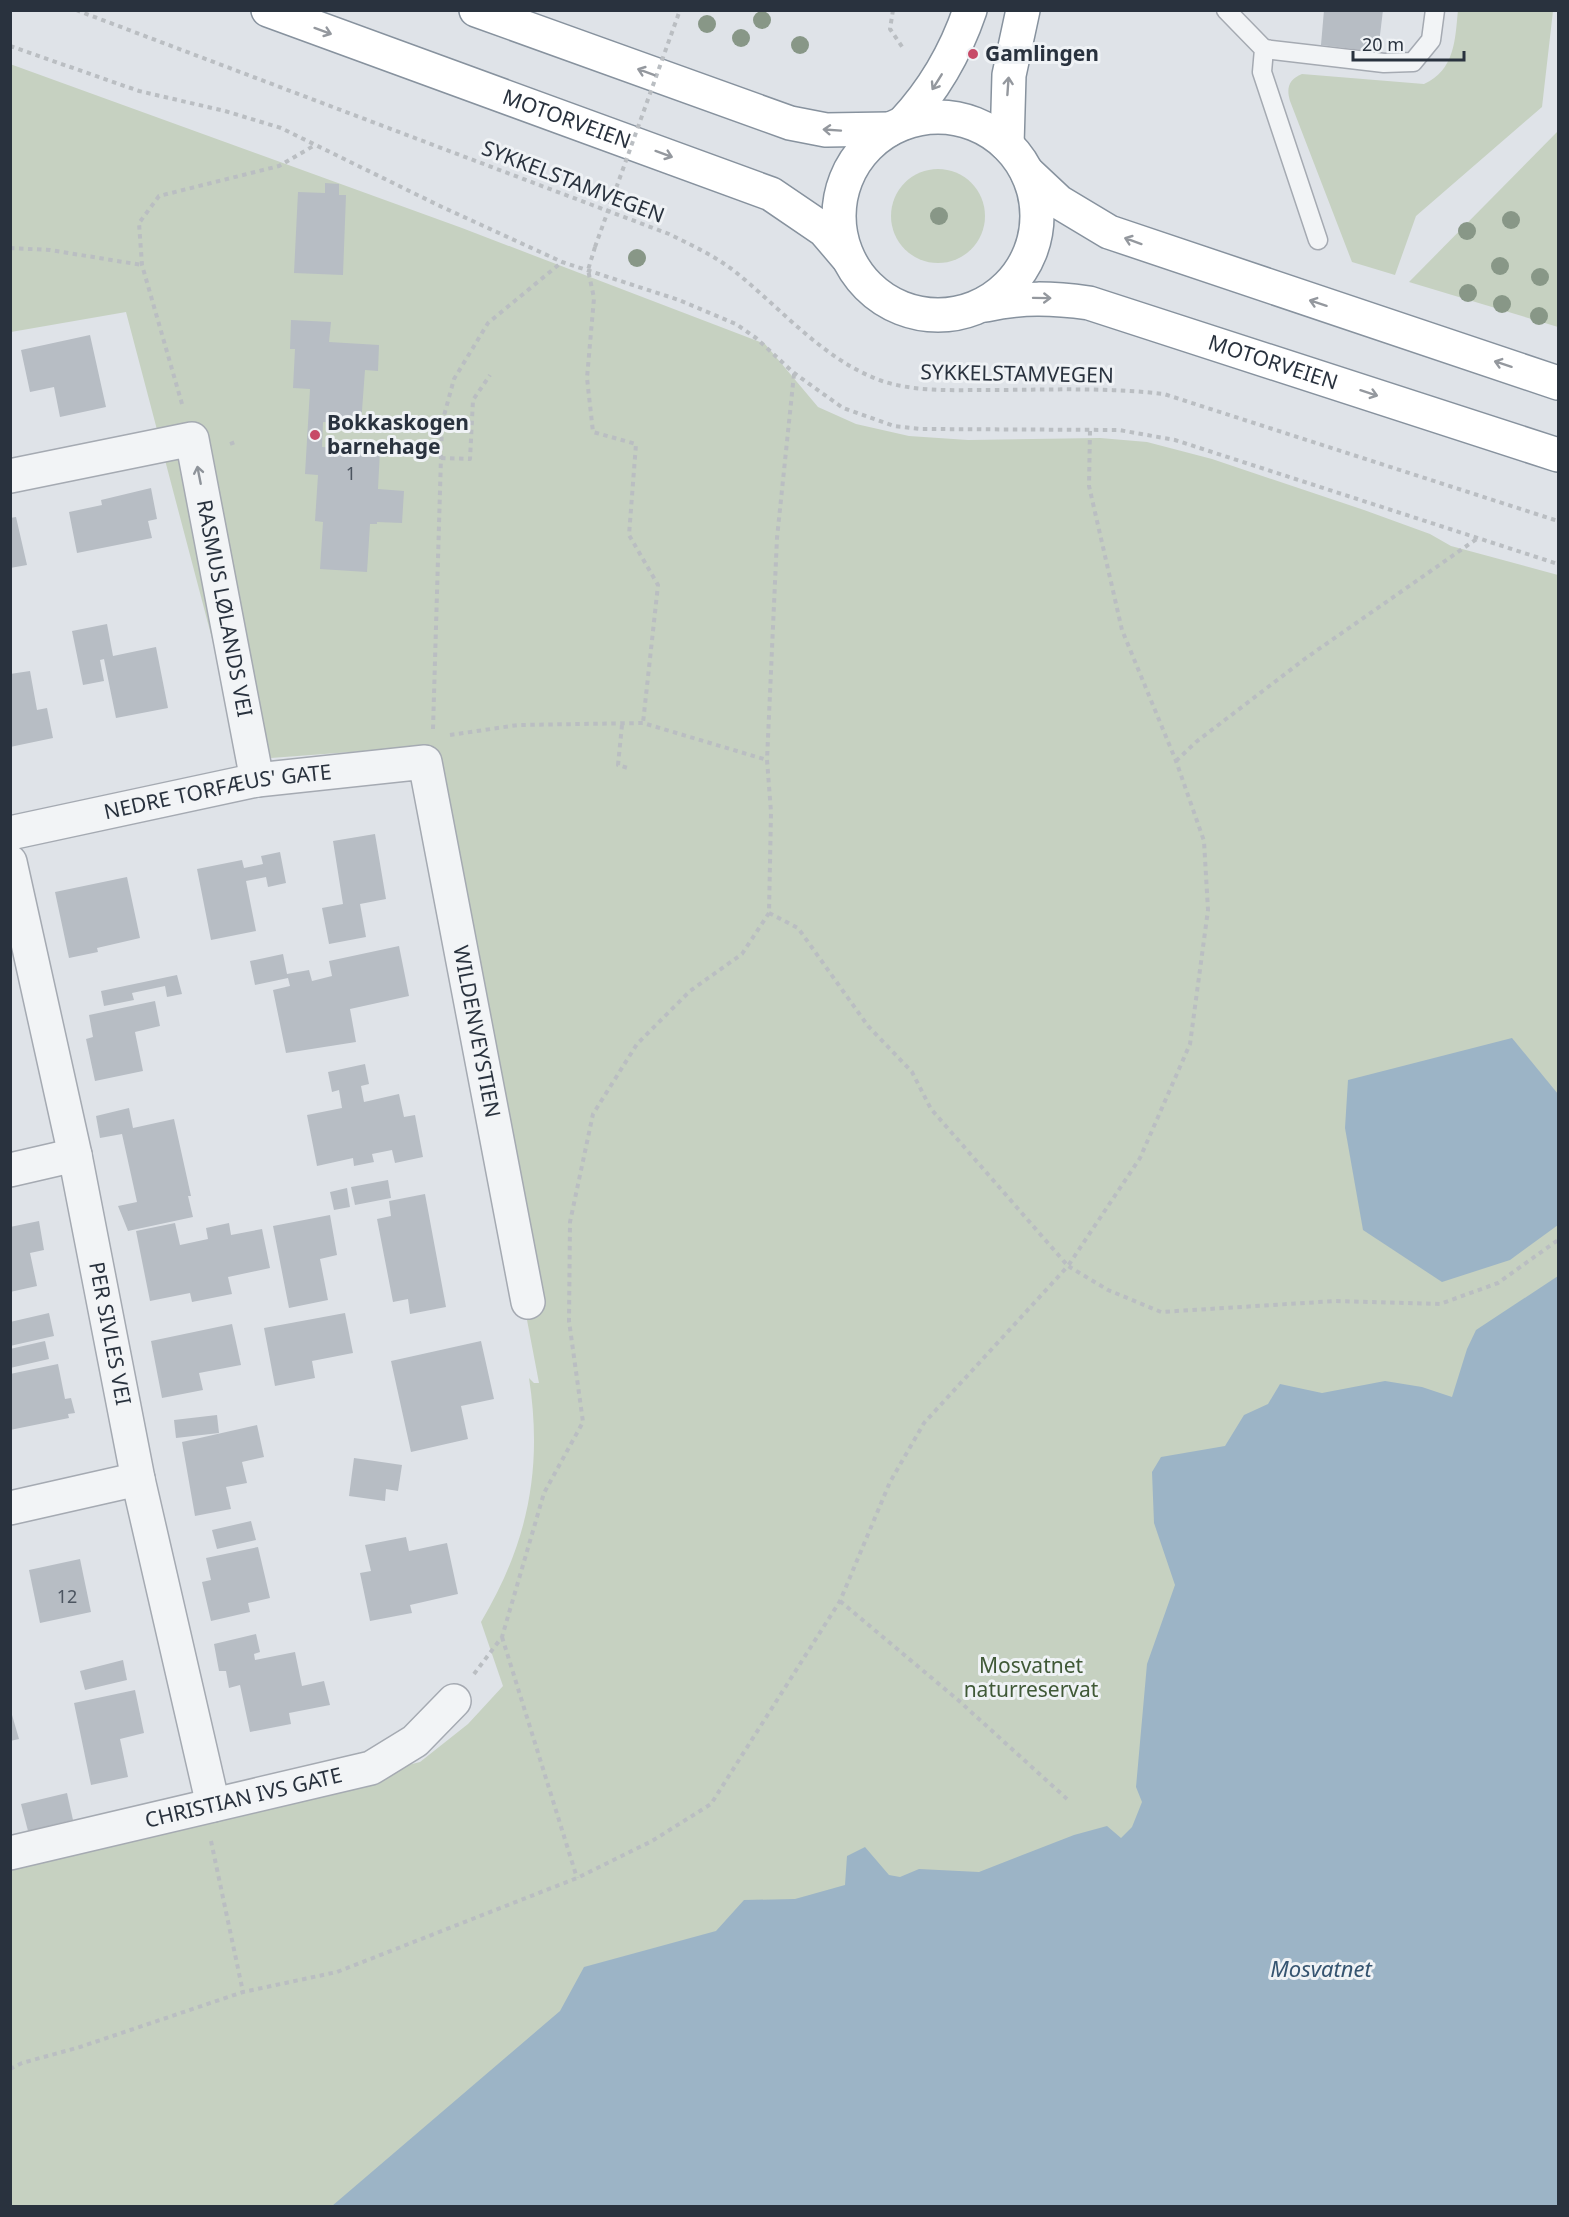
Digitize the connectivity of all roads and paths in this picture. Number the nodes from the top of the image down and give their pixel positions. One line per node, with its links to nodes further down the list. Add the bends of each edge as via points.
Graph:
1 (76, 10): 32 (path, SYKKELSTAMVEGEN, via 669,234 732,269 842,362 883,381 942,390 1120,390 1164,394)
2 (268, 10): 19 (highway, MOTORVEIEN, one-way to 19, via 771,194 824,230)
3 (476, 10): 13 (highway, one-way to 3, via 826,130 790,123)
4 (680, 10): 22 (path, bridge)
5 (893, 10): 11 (path, via 890,29)
6 (970, 10): 13 (highway, one-way to 13, via 927,98)
7 (1023, 10): 15 (highway, one-way to 7, via 1009,75)
8 (1226, 10): 12 (lane)
9 (1435, 10): 12 (lane, via 1431,40 1413,62 1384,63)
10 (10, 46): 14 (path, via 139,91 264,122)
11 (903, 48)
12 (1264, 49): 17 (lane, via 1262,72)
13 (896, 126): 15 (highway, via 947,117 969,121); 19 (highway, via 870,144 843,185 840,234)
14 (316, 145): 20 (path); 21 (path, via 279,166 159,196 139,223)
15 (1007, 145): 16 (highway)
16 (1027, 172): 23 (highway, via 1037,213 1033,247 1022,271); 26 (highway, one-way to 16, via 1109,232 1059,202)
17 (1318, 240)
18 (10, 248): 21 (path, via 50,250)
19 (847, 257): 23 (highway, via 871,290 905,311 945,316)
20 (562, 262): 22 (path); 30 (path, via 488,323 454,379 442,423)
21 (142, 265): 28 (path)
22 (588, 270): 24 (path, via 736,324); 35 (path, via 594,298 587,378 593,432 636,444 629,535 658,585)
23 (984, 305): 29 (highway, MOTORVEIEN, one-way to 29, via 1045,297 1089,303)
24 (794, 373): 27 (path, via 843,408 894,426); 38 (path, via 777,538)
25 (490, 375): 30 (path, via 473,400 470,459)
26 (1558, 382)
27 (1090, 430): 33 (path, via 1119,430 1175,440); 39 (path, via 1089,486 1122,630)
28 (192, 439): 31 (street); 41 (street, RASMUS LØLANDS VEI, one-way to 28)
29 (1558, 455)
30 (441, 458): 37 (path)
31 (10, 476)
32 (1558, 521)
33 (1478, 538): 34 (path); 39 (path, via 1306,658)
34 (1558, 564)
35 (642, 723): 36 (path); 38 (path)
36 (622, 725): 37 (path, via 518,725); 40 (path, via 618,765)
37 (429, 749): 41 (street, NEDRE TORFÆUS' GATE); 49 (street, WILDENVEYSTIEN)
38 (767, 760): 44 (path, via 771,812)
39 (1176, 761): 48 (path, via 1204,841 1208,910 1190,1044 1140,1158)
40 (631, 769)
41 (257, 780): 42 (street, NEDRE TORFÆUS' GATE)
42 (10, 833)
43 (10, 862): 45 (street, PER SIVLES VEI)
44 (769, 913): 48 (path, via 798,928 868,1026 912,1072 931,1109); 53 (path, via 742,954 690,992 638,1044 594,1114 570,1222 569,1321 583,1422 544,1493)
45 (75, 1155): 46 (street); 50 (street, PER SIVLES VEI)
46 (23, 1167)
47 (1558, 1240): 48 (path, via 1498,1283 1440,1304 1336,1301 1161,1312 1108,1290)
48 (1068, 1266): 52 (path, via 924,1423 890,1482)
49 (528, 1302)
50 (138, 1479): 51 (street); 56 (street, PER SIVLES VEI)
51 (10, 1508)
52 (840, 1601): 55 (path, via 982,1721); 58 (path, via 711,1804 652,1841)
53 (502, 1637): 54 (path); 58 (path)
54 (453, 1701): 56 (street, CHRISTIAN IVS GATE, via 415,1741 371,1768)
55 (1066, 1799)
56 (213, 1804): 57 (street, CHRISTIAN IVS GATE); 59 (path, via 209,1829)
57 (10, 1853)
58 (577, 1878): 59 (path, via 337,1972)
59 (243, 1992): 60 (path)
60 (10, 2070)

